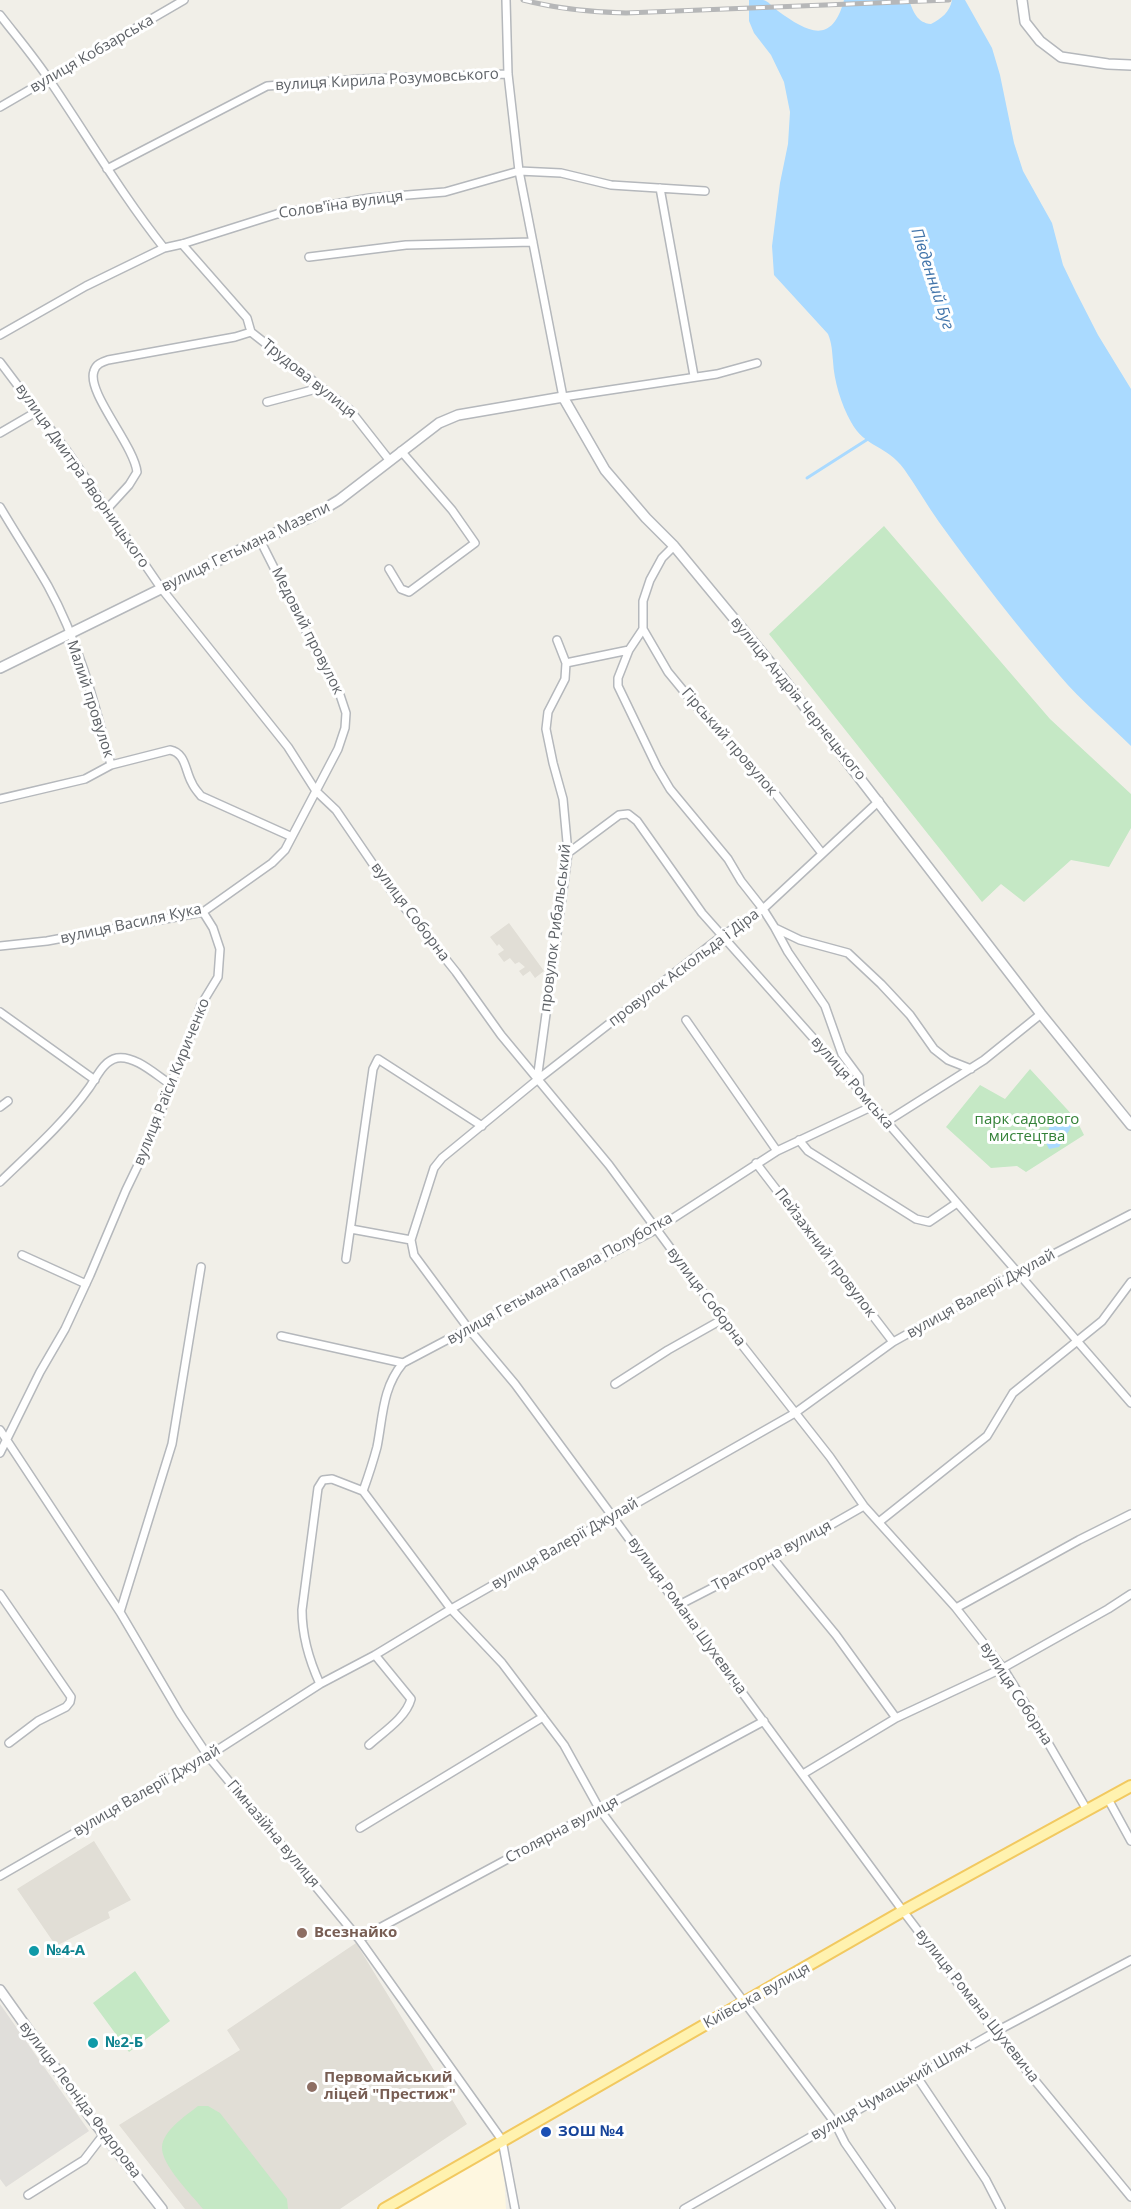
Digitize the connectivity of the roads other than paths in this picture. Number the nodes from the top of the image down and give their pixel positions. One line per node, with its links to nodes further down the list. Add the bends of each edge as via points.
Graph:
1 (184, 0): 7 (street, вулиця Кобзарська)
2 (506, 0): 6 (street, вулиця Андрія Чернецького)
3 (1022, 0): 5 (street, via 1025,22 1040,41 1061,57)
4 (0, 15): 7 (street)
5 (1131, 65)
6 (508, 74): 9 (street, вулиця Кирила Розумовського, via 267,86); 10 (street, вулиця Андрія Чернецького)
7 (49, 79): 8 (street, вулиця Кобзарська); 9 (street)
8 (0, 107)
9 (107, 169): 15 (street)
10 (519, 171): 11 (street, Солов'їна вулиця, via 561,173 611,185); 13 (street, вулиця Андрія Чернецького); 14 (street, Солов'їна вулиця, via 445,192 370,198 277,214)
11 (660, 188): 12 (street, Солов'їна вулиця); 21 (street)
12 (705, 191)
13 (532, 242): 16 (street, via 406,245); 23 (street, вулиця Андрія Чернецького)
14 (182, 244): 15 (street, Солов'їна вулиця); 17 (street, Трудова вулиця, via 247,318)
15 (164, 248): 18 (street, Солов'їна вулиця)
16 (309, 257)
17 (251, 332): 22 (street, Трудова вулиця); 30 (street, via 108,360 94,369 100,400 134,458 137,472)
18 (0, 335)
19 (0, 362): 25 (street, вулиця Дмитра Яворницького)
20 (757, 363): 21 (street, вулиця Гетьмана Мазепи)
21 (694, 376): 23 (street, вулиця Гетьмана Мазепи)
22 (320, 388): 24 (street); 28 (street, Трудова вулиця, via 350,410)
23 (563, 398): 27 (street, вулиця Гетьмана Мазепи, via 458,415 439,423); 32 (street, вулиця Андрія Чернецького, via 605,470)
24 (267, 402)
25 (36, 412): 26 (street); 30 (street, вулиця Дмитра Яворницького)
26 (0, 433)
27 (401, 450): 28 (street, вулиця Гетьмана Мазепи); 33 (street, via 475,543 409,592 401,589)
28 (390, 461): 31 (street, вулиця Гетьмана Мазепи, via 339,500)
29 (0, 507): 36 (street, Малий провулок, via 49,588)
30 (107, 509): 34 (street, вулиця Дмитра Яворницького)
31 (260, 540): 34 (street, вулиця Гетьмана Мазепи); 42 (street, Медовий провулок, via 338,689 346,713 338,749)
32 (674, 546): 35 (street, via 650,580 643,601); 44 (street, вулиця Андрія Чернецького)
33 (389, 568)
34 (161, 588): 36 (street, вулиця Гетьмана Мазепи); 42 (street, вулиця Дмитра Яворницького, via 288,747)
35 (643, 628): 38 (street); 46 (street, Гірський провулок, via 668,672 770,787)
36 (70, 635): 40 (street, вулиця Гетьмана Мазепи); 41 (street, Малий провулок)
37 (557, 640): 39 (street)
38 (629, 650): 39 (street); 48 (street, via 618,686 657,767)
39 (566, 663): 47 (street, провулок Рибальський, via 565,679 548,712 546,729 563,799)
40 (0, 668)
41 (111, 765): 43 (street, via 84,779); 45 (street, via 175,751 201,796)
42 (316, 791): 45 (street, вулиця Василя Кука); 58 (street, вулиця Соборна, via 336,810 392,892)
43 (0, 799)
44 (879, 801): 46 (street, провулок Аскольда і Діра); 54 (street, вулиця Андрія Чернецького)
45 (290, 836): 49 (street, вулиця Василя Кука, via 285,850 272,863)
46 (821, 852): 48 (street, провулок Аскольда і Діра)
47 (568, 853): 51 (street, вулиця Ромська, via 619,815 627,814 637,821); 58 (street, провулок Рибальський)
48 (764, 909): 50 (street); 51 (street, провулок Аскольда і Діра)
49 (203, 912): 52 (street, вулиця Василя Кука); 59 (street, вулиця Раїси Кириченко, via 220,949 218,977 201,1005)
50 (775, 928): 56 (street, via 800,940 848,953 910,1015 934,1049 948,1060); 60 (street, via 825,1006 842,1054 859,1077)
51 (722, 936): 58 (street, провулок Аскольда і Діра); 60 (street, вулиця Ромська)
52 (0, 946)
53 (0, 1012): 57 (street)
54 (1041, 1014): 56 (street); 65 (street, вулиця Андрія Чернецького)
55 (686, 1020): 68 (street)
56 (971, 1069): 64 (street)
57 (95, 1080): 59 (street, via 106,1064 120,1058 139,1063); 70 (street, via 73,1110)
58 (537, 1080): 66 (street, провулок Аскольда і Діра); 74 (street, вулиця Соборна, via 609,1165)
59 (170, 1084): 81 (street, вулиця Раїси Кириченко, via 155,1130)
60 (861, 1095): 62 (street, вулиця Ромська)
61 (8, 1101): 63 (street)
62 (873, 1106): 64 (street, вулиця Ромська); 67 (street, вулиця Гетьмана Павла Полуботка)
63 (0, 1107)
64 (886, 1122): 71 (street, вулиця Ромська)
65 (1131, 1125)
66 (482, 1126): 73 (street, via 378,1059 373,1070); 75 (street, via 434,1168)
67 (800, 1140): 68 (street, вулиця Гетьмана Павла Полуботка); 71 (street, via 808,1151 916,1219 929,1222)
68 (777, 1151): 69 (street, вулиця Гетьмана Павла Полуботка)
69 (756, 1163): 74 (street, вулиця Гетьмана Павла Полуботка); 85 (street, Пейзажний провулок)
70 (0, 1182)
71 (957, 1203): 79 (street, вулиця Ромська)
72 (1131, 1214): 79 (street, вулиця Валерії Джулай)
73 (351, 1229): 75 (street); 77 (street)
74 (655, 1230): 82 (street, вулиця Соборна); 83 (street, вулиця Гетьмана Павла Полуботка)
75 (411, 1240): 83 (street, вулиця Романа Шухевича, via 414,1255)
76 (22, 1255): 81 (street)
77 (346, 1259)
78 (201, 1267): 105 (street, via 172,1444)
79 (1017, 1273): 85 (street, вулиця Валерії Джулай); 86 (street, вулиця Ромська)
80 (1131, 1282): 86 (street, via 1102,1321)
81 (86, 1284): 92 (street, вулиця Раїси Кириченко)
82 (723, 1319): 88 (street); 90 (street, вулиця Соборна)
83 (468, 1328): 87 (street, вулиця Гетьмана Павла Полуботка); 97 (street, вулиця Романа Шухевича, via 515,1384)
84 (281, 1336): 87 (street)
85 (893, 1342): 90 (street, вулиця Валерії Джулай)
86 (1078, 1342): 89 (street, вулиця Ромська); 98 (street, via 1013,1393 987,1436)
87 (403, 1364): 94 (street, вулиця Гетьмана Павла Полуботка, via 386,1392)
88 (615, 1384)
89 (1131, 1404)
90 (795, 1413): 95 (street, вулиця Соборна); 97 (street, вулиця Валерії Джулай)
91 (0, 1430): 92 (street, Гімназійна вулиця)
92 (6, 1441): 93 (street, вулиця Раїси Кириченко); 105 (street, Гімназійна вулиця)
93 (0, 1453)
94 (363, 1491): 104 (street); 108 (street, via 332,1479 323,1480 318,1488 302,1630)
95 (864, 1506): 98 (street, вулиця Соборна); 99 (street, Тракторна вулиця)
96 (1131, 1514): 103 (street)
97 (613, 1516): 102 (street, вулиця Романа Шухевича); 104 (street, вулиця Валерії Джулай)
98 (879, 1522): 103 (street, вулиця Соборна)
99 (771, 1556): 102 (street, Тракторна вулиця); 110 (street, via 836,1635)
100 (0, 1594): 112 (street, via 71,1697 66,1707 38,1721)
101 (1131, 1594): 107 (street)
102 (679, 1605): 111 (street, вулиця Романа Шухевича)
103 (956, 1608): 107 (street, вулиця Соборна)
104 (451, 1609): 106 (street, вулиця Валерії Джулай); 109 (street, via 502,1663)
105 (120, 1612): 114 (street, Гімназійна вулиця)
106 (375, 1655): 108 (street, вулиця Валерії Джулай); 113 (street, via 411,1699 400,1717)
107 (1003, 1668): 110 (street); 119 (street, вулиця Соборна)
108 (320, 1684): 114 (street, вулиця Валерії Джулай)
109 (543, 1717): 118 (street, via 564,1745); 120 (street)
110 (896, 1718): 115 (street)
111 (764, 1721): 115 (street, вулиця Романа Шухевича); 118 (street, Столярна вулиця)
112 (9, 1743)
113 (369, 1745)
114 (208, 1756): 122 (street, вулиця Валерії Джулай); 124 (street, Гімназійна вулиця)
115 (803, 1774): 123 (street, вулиця Романа Шухевича)
116 (1131, 1786): 117 (main road, Київська вулиця)
117 (1108, 1799): 119 (main road, Київська вулиця); 121 (street)
118 (600, 1810): 124 (street, Столярна вулиця); 127 (street)
119 (1087, 1810): 123 (main road, Київська вулиця)
120 (360, 1828)
121 (1131, 1841)
122 (0, 1876)
123 (903, 1911): 127 (main road, Київська вулиця); 128 (street, вулиця Романа Шухевича)
124 (359, 1939): 132 (street, Гімназійна вулиця)
125 (1131, 1960): 128 (street, вулиця Чумацький Шлях)
126 (0, 1990): 131 (street, вулиця Леоніда Федорова)
127 (745, 2002): 130 (street); 132 (main road, Київська вулиця)
128 (995, 2032): 129 (street, вулиця Чумацький Шлях); 134 (street, вулиця Романа Шухевича)
129 (917, 2077): 130 (street, вулиця Чумацький Шлях); 140 (street)
130 (835, 2123): 135 (street, вулиця Чумацький Шлях); 139 (street)
131 (104, 2134): 133 (street, via 84,2160); 136 (street, вулиця Леоніда Федорова)
132 (502, 2140): 137 (main road, Київська вулиця); 138 (street, Гімназійна вулиця)
133 (28, 2195)
134 (1131, 2197)
135 (688, 2208)
136 (162, 2209)
137 (384, 2209)
138 (515, 2209)
139 (891, 2209)
140 (1001, 2209)

